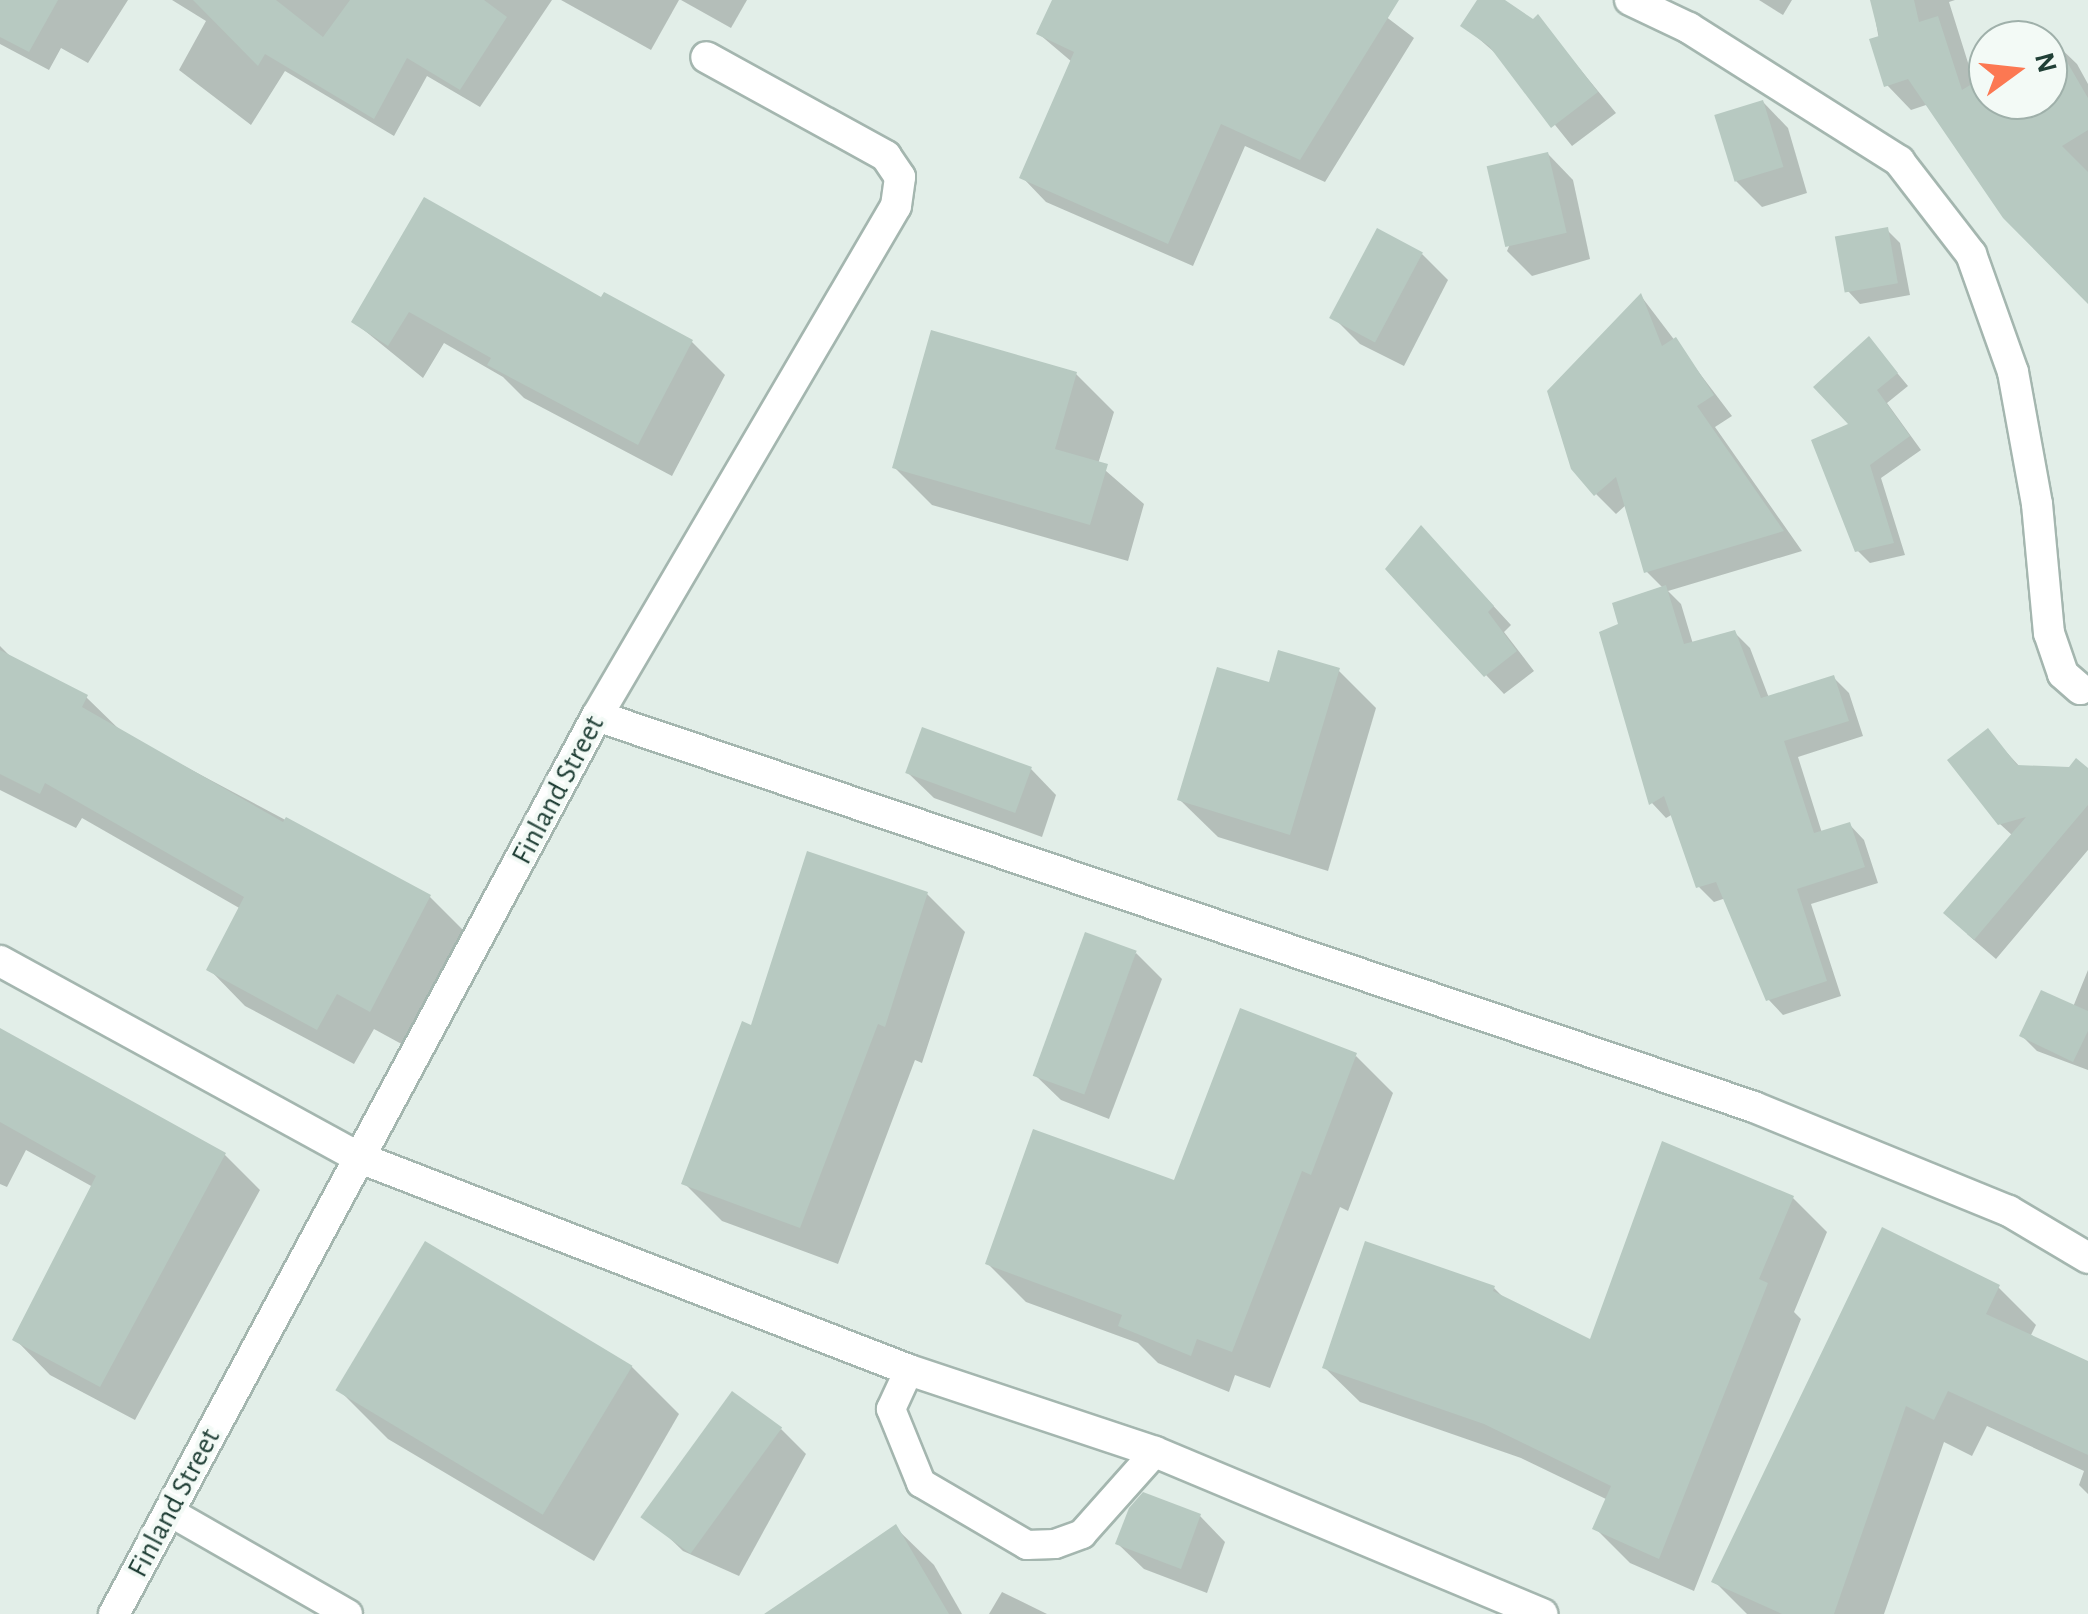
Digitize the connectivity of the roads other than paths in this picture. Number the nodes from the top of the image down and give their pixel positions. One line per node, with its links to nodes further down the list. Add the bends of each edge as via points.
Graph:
1 (1630, 0): 3 (street, via 1689,28 1899,161 1970,254 2013,372 2049,633 2063,674)
2 (706, 56): 4 (street, Finland Street, via 886,156 900,176 896,206)
3 (2080, 690)
4 (597, 716): 6 (street, Finland Street); 7 (street, via 1754,1106 2009,1211)
5 (0, 961): 6 (street)
6 (360, 1158): 8 (street); 10 (street, Finland Street)
7 (2088, 1258)
8 (909, 1370): 9 (street); 9 (lane, via 891,1409 921,1483 1027,1545 1082,1534)
9 (1155, 1452): 13 (street)
10 (170, 1512): 11 (street, Finland Street); 12 (lane)
11 (114, 1614)
12 (348, 1614)
13 (1542, 1614)

